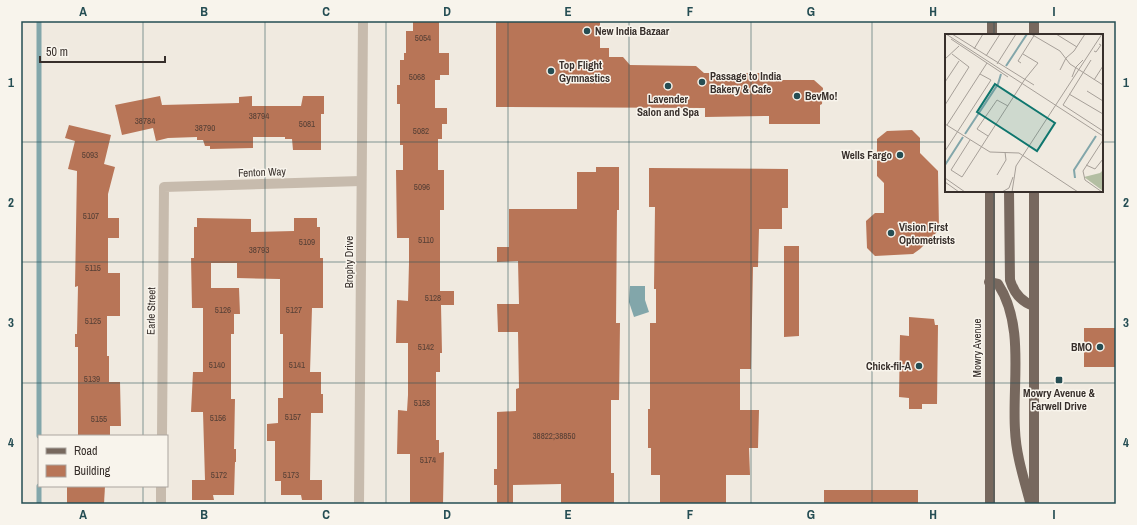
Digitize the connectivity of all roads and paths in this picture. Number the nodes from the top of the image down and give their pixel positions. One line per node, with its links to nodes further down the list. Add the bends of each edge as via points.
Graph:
1 (363, 21): 6 (street, Brophy Drive)
2 (992, 21): 4 (main road)
3 (1034, 21): 5 (main road)
4 (992, 34)
5 (1034, 34)
6 (362, 181): 7 (street, Fenton Way); 16 (street, Brophy Drive)
7 (164, 187): 13 (street, Earle Street)
8 (990, 192): 11 (main road, Mowry Avenue)
9 (1009, 192): 12 (main road, via 1010,280 1020,298 1026,304)
10 (1034, 192): 12 (main road)
11 (989, 282): 17 (main road, Mowry Avenue); 18 (main road, via 998,284 1004,292 1014,324 1015,431)
12 (1034, 306): 19 (main road)
13 (162, 435)
14 (161, 487): 15 (street)
15 (161, 504)
16 (359, 504)
17 (990, 504)
18 (1030, 504)
19 (1034, 504)

